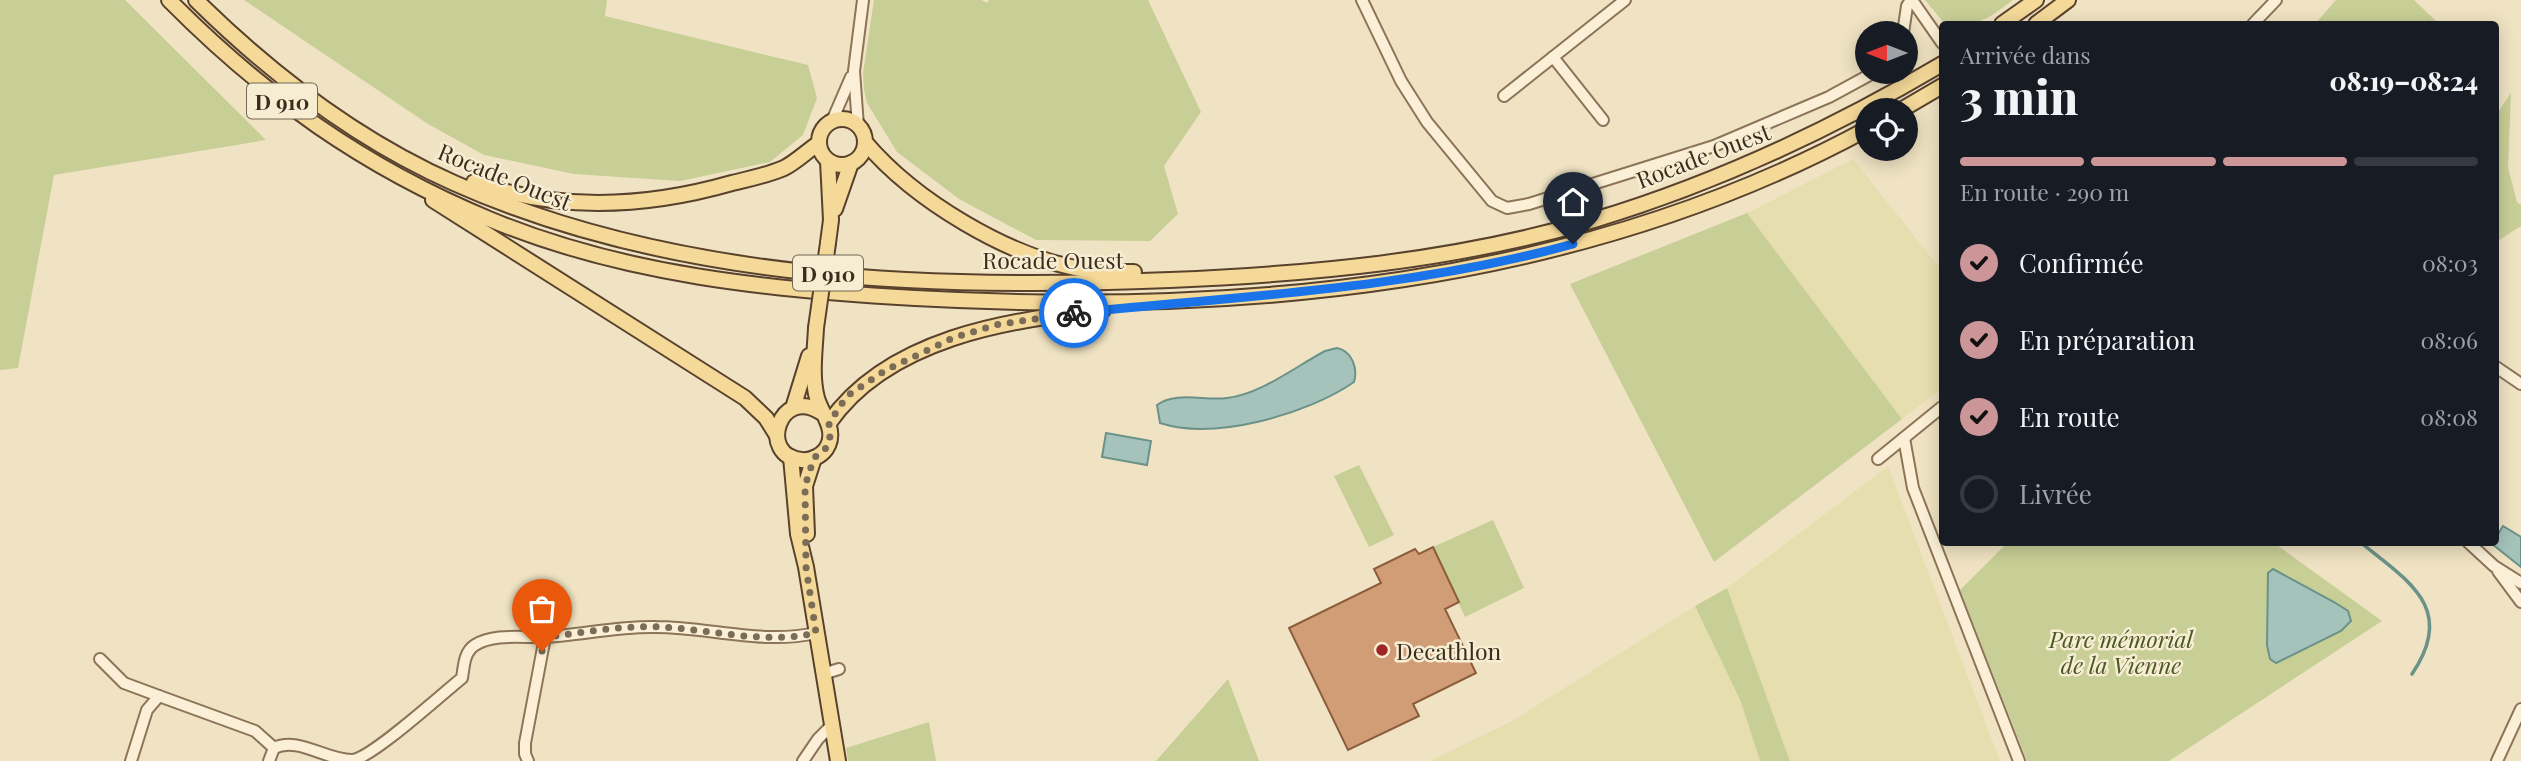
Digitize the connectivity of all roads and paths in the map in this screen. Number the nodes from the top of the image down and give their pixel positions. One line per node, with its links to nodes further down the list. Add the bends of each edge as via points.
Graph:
1 (169, 0): 33 (main road, Rocade Ouest / D 910, via 268,91)
2 (197, 0): 30 (main road, Rocade Ouest / D 910, via 281,75)
3 (863, 0): 19 (street)
4 (1362, 0): 20 (street, via 1427,122 1492,201 1507,208 1714,146)
5 (1625, 0): 17 (street)
6 (1912, 0): 10 (street); 11 (street)
7 (2036, 0): 12 (main road)
8 (2068, 0): 13 (main road)
9 (2277, 0): 14 (street)
10 (1921, 12): 15 (street); 16 (street)
11 (1905, 21)
12 (2006, 21)
13 (2040, 21)
14 (2256, 21)
15 (1939, 27)
16 (1939, 39)
17 (1553, 57): 22 (street); 24 (street)
18 (1939, 66): 35 (main road, Rocade Ouest / D 910, via 1753,163 1593,220 1433,256)
19 (854, 71): 25 (street); 26 (street)
20 (1855, 83)
21 (1939, 88): 23 (main road)
22 (1504, 96)
23 (1918, 100)
24 (1603, 120)
25 (832, 121): 26 (main road, via 846,120); 29 (main road, via 822,130)
26 (858, 126): 28 (main road)
27 (1855, 135): 36 (main road, Rocade Ouest / D 910, via 1712,200 1549,251 1373,285)
28 (864, 142): 32 (main road, via 861,154); 35 (main road, via 893,172 944,208 1008,244 1059,264 1115,272)
29 (819, 143): 30 (main road, via 783,168 755,177 681,197 615,203 505,192); 31 (main road)
30 (389, 150): 35 (main road, Rocade Ouest / D 910, via 455,184 536,216 646,246 758,265 856,275 1085,284)
31 (828, 161): 32 (main road); 34 (main road)
32 (851, 163): 34 (main road)
33 (409, 183): 36 (main road, Rocade Ouest / D 910, via 491,220 567,246 729,281 953,300); 43 (main road, via 457,218 745,398)
34 (831, 220): 37 (main road, bridge)
35 (1286, 275)
36 (1194, 301): 42 (main road, via 1019,320 953,338 869,380)
37 (816, 328): 40 (main road); 42 (main road, via 814,386)
38 (2499, 369): 39 (street)
39 (2521, 384)
40 (793, 408): 42 (main road, via 808,406); 43 (main road, via 781,419)
41 (1939, 409): 44 (street)
42 (825, 418): 46 (main road, via 830,440)
43 (776, 434): 45 (main road, via 780,447)
44 (1904, 438): 47 (street); 68 (street, via 1913,488)
45 (791, 457): 46 (main road); 50 (main road, via 794,506)
46 (814, 458): 50 (main road, via 804,495)
47 (1878, 458)
48 (2472, 546): 49 (street)
49 (2494, 566): 51 (street); 52 (street)
50 (806, 567): 53 (main road)
51 (2521, 583)
52 (2521, 602)
53 (816, 633): 54 (street, via 751,637 658,627); 57 (main road)
54 (545, 637): 62 (street, via 492,639 472,647 462,678); 65 (street, via 526,743)
55 (100, 659): 58 (street, via 124,683)
56 (839, 669): 57 (street)
57 (823, 674): 60 (main road)
58 (159, 696): 61 (street, via 256,731); 63 (street, via 147,710)
59 (2521, 709): 69 (street)
60 (832, 725): 66 (street); 67 (main road)
61 (274, 748): 62 (street, via 291,745 328,758); 64 (street)
62 (356, 760)
63 (131, 761)
64 (270, 761)
65 (528, 761)
66 (803, 761)
67 (838, 761)
68 (2020, 761)
69 (2497, 761)

